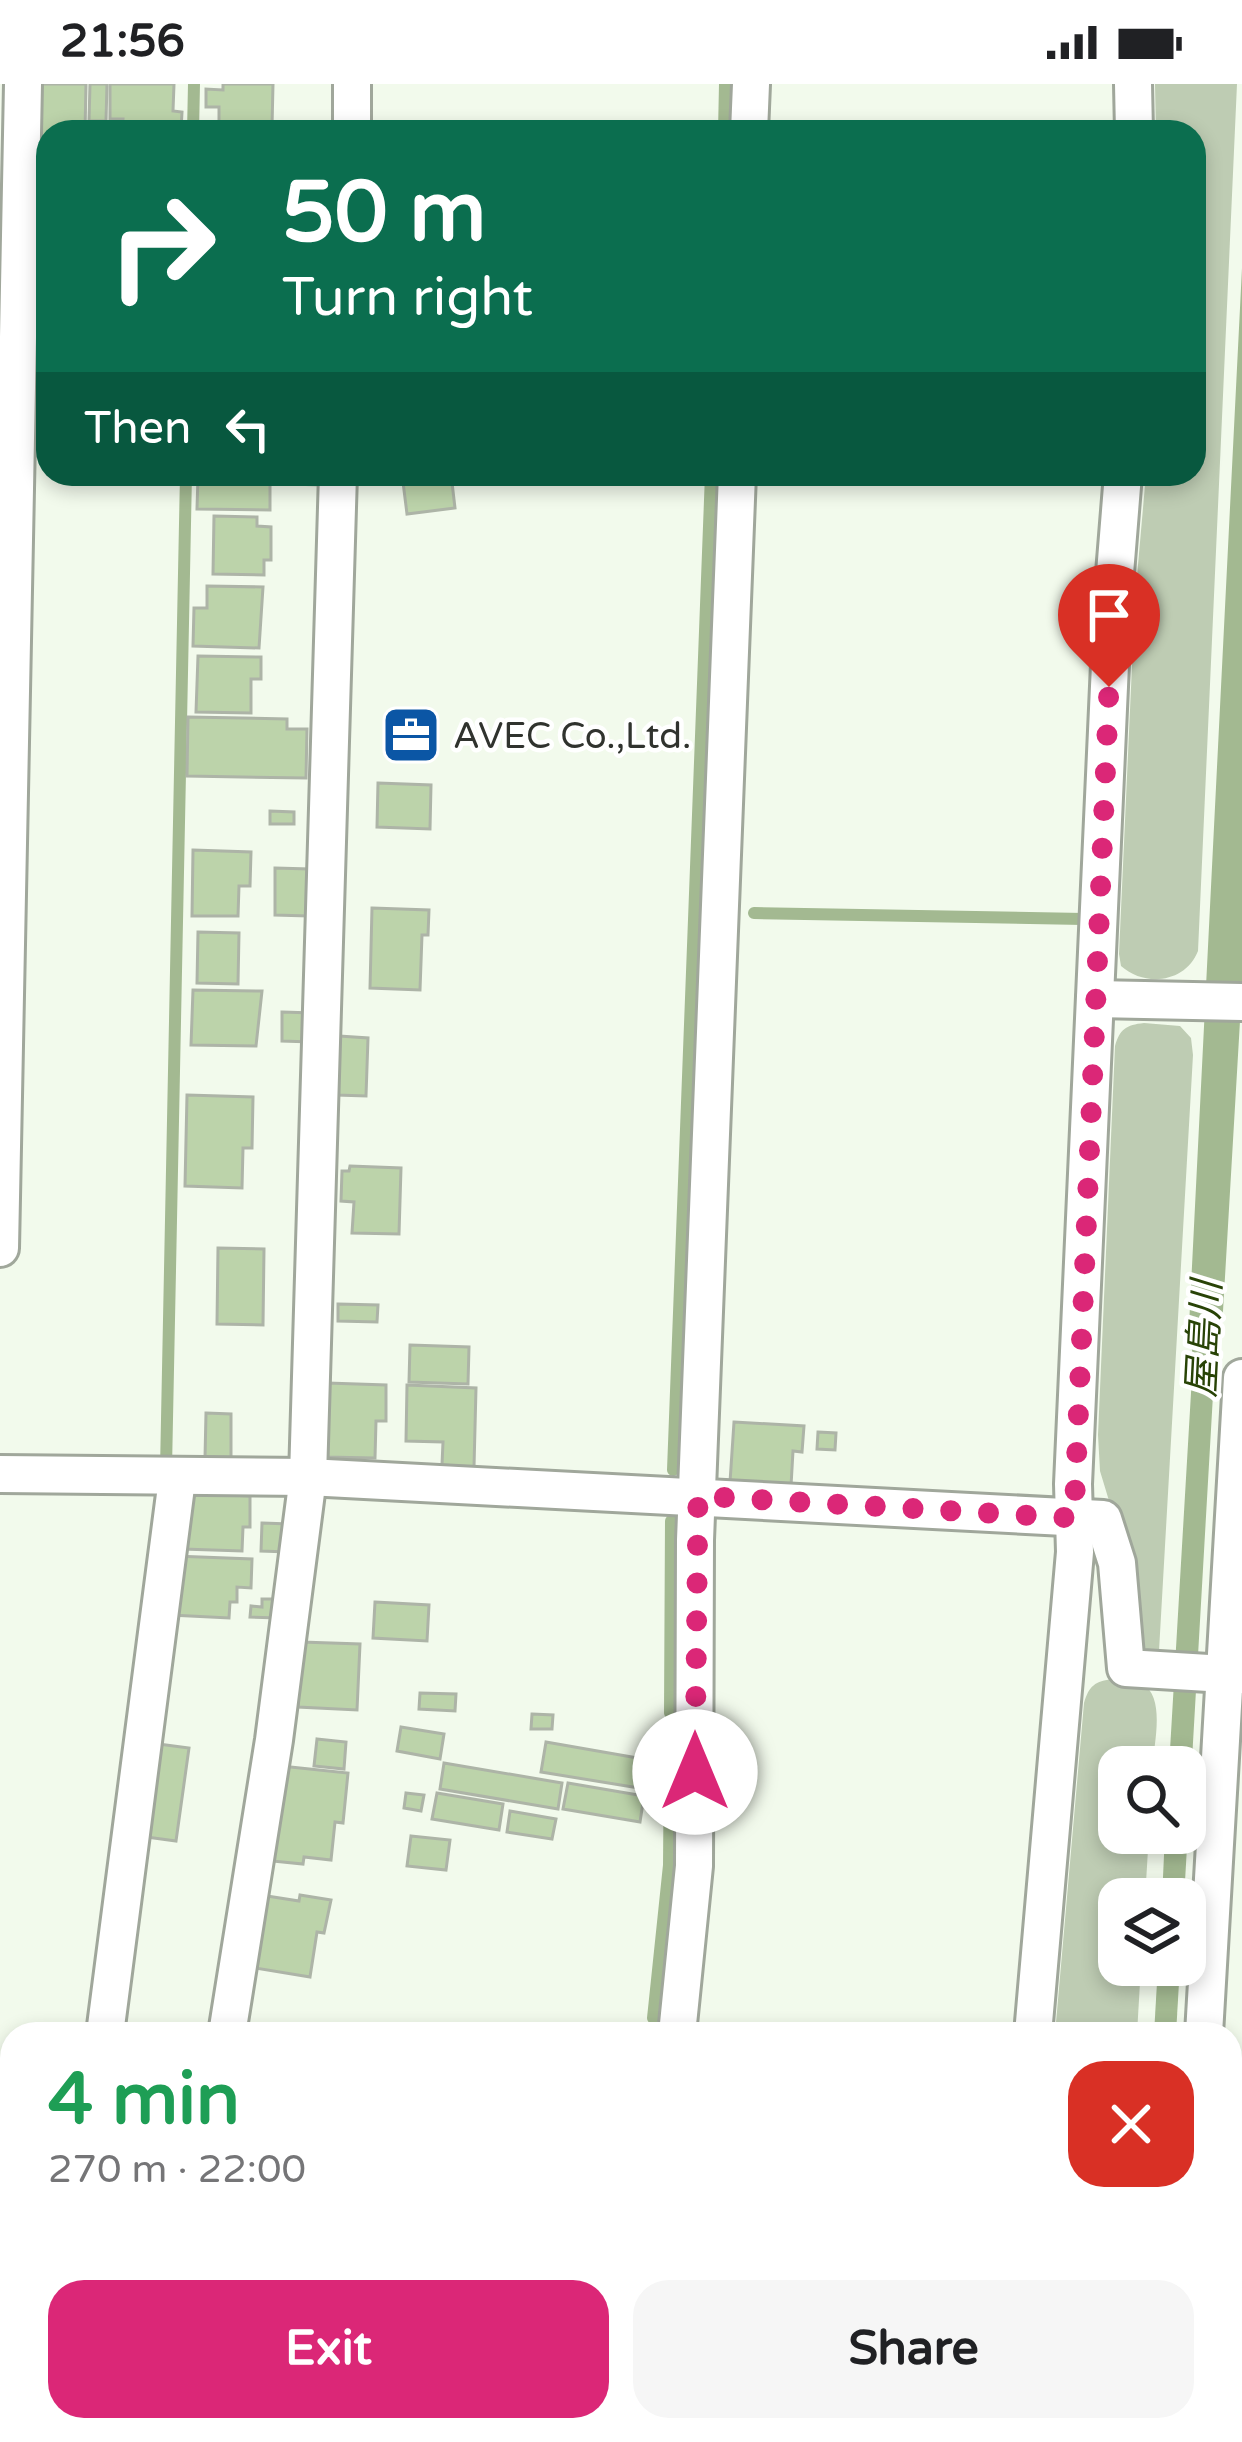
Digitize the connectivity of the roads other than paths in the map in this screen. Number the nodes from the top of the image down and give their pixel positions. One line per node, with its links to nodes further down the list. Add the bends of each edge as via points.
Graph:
1 (23, 84): 8 (street)
2 (352, 84): 5 (street)
3 (751, 84): 6 (street)
4 (1132, 84): 7 (street)
5 (352, 120)
6 (750, 120)
7 (1134, 120)
8 (23, 204): 14 (street)
9 (338, 486): 17 (street)
10 (737, 486): 19 (street)
11 (1122, 486): 12 (street)
12 (1095, 999): 13 (street); 20 (street)
13 (1242, 1002)
14 (0, 1248)
15 (1242, 1378): 21 (street)
16 (0, 1474): 18 (street)
17 (308, 1477): 18 (street); 19 (street); 23 (street)
18 (177, 1479): 22 (street)
19 (698, 1496): 20 (street); 24 (street, via 694,1866)
20 (1074, 1518): 21 (street, via 1103,1520 1117,1564 1126,1669); 25 (street)
21 (1226, 1674): 26 (street)
22 (107, 2022)
23 (229, 2022)
24 (677, 2022)
25 (1034, 2022)
26 (1205, 2022)

